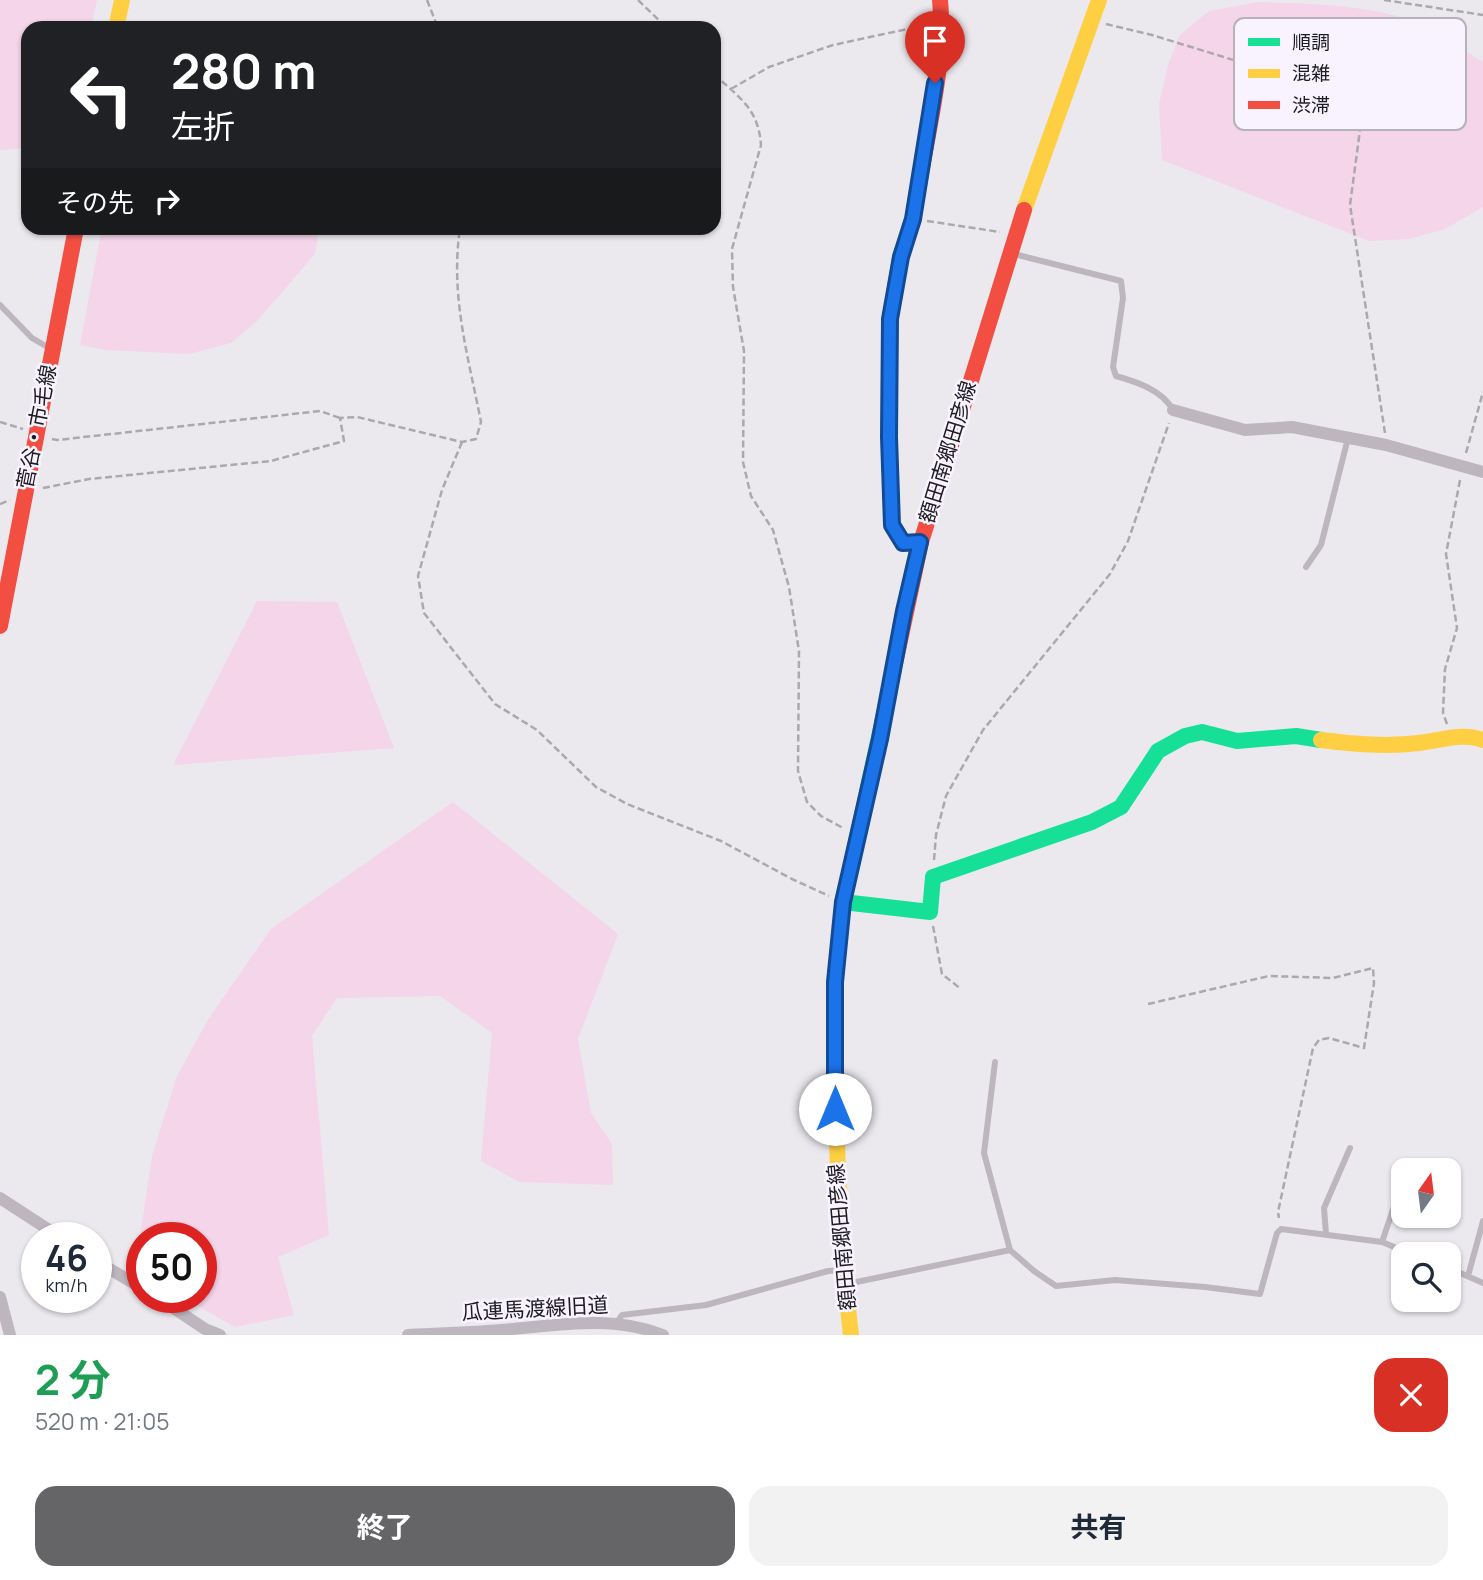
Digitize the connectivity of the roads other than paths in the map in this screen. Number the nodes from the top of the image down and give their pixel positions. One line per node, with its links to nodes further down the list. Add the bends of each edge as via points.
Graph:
1 (122, 0): 4 (street)
2 (940, 0): 12 (street, via 935,83 913,219 890,319 892,525 903,543)
3 (1099, 0): 6 (street, 額田南郷田彦線)
4 (118, 21)
5 (75, 235): 8 (street, 菅谷・市毛線)
6 (1010, 250): 9 (lane, via 1121,281 1116,376 1140,383 1168,401); 12 (street, 額田南郷田彦線)
7 (0, 304): 8 (lane, via 32,338)
8 (52, 350): 14 (street, 菅谷・市毛線)
9 (1173, 410): 10 (street, via 1245,430 1292,427)
10 (1348, 438): 11 (street); 13 (lane, via 1321,545)
11 (1483, 472)
12 (920, 542): 16 (street, 額田南郷田彦線)
13 (1306, 567)
14 (0, 626)
15 (1483, 740): 16 (street, via 1451,737 1360,745 1296,736 1237,741 1202,732 1185,736 1158,751 1121,807 1092,822 933,877 930,912)
16 (843, 902): 29 (street, 額田南郷田彦線, via 835,982 836,1160)
17 (995, 1062): 26 (lane, via 984,1153)
18 (1350, 1148): 23 (lane, via 1324,1208)
19 (0, 1198): 22 (street)
20 (1391, 1215): 24 (lane)
21 (1483, 1221): 28 (lane)
22 (37, 1222)
23 (1326, 1234): 24 (lane); 26 (lane, via 1281,1229 1259,1294 1115,1280 1056,1286)
24 (1382, 1242): 25 (lane)
25 (1391, 1246)
26 (1010, 1250): 29 (lane)
27 (1461, 1273): 28 (lane)
28 (1468, 1276): 30 (lane)
29 (844, 1277): 33 (lane, via 828,1270 706,1306 622,1315); 38 (street, 額田南郷田彦線)
30 (1483, 1283)
31 (0, 1297): 34 (street)
32 (181, 1313): 35 (street)
33 (616, 1324): 36 (street, 瓜連馬渡線旧道); 37 (street, 瓜連馬渡線旧道)
34 (10, 1335)
35 (220, 1335)
36 (408, 1335)
37 (663, 1335)
38 (851, 1335)

